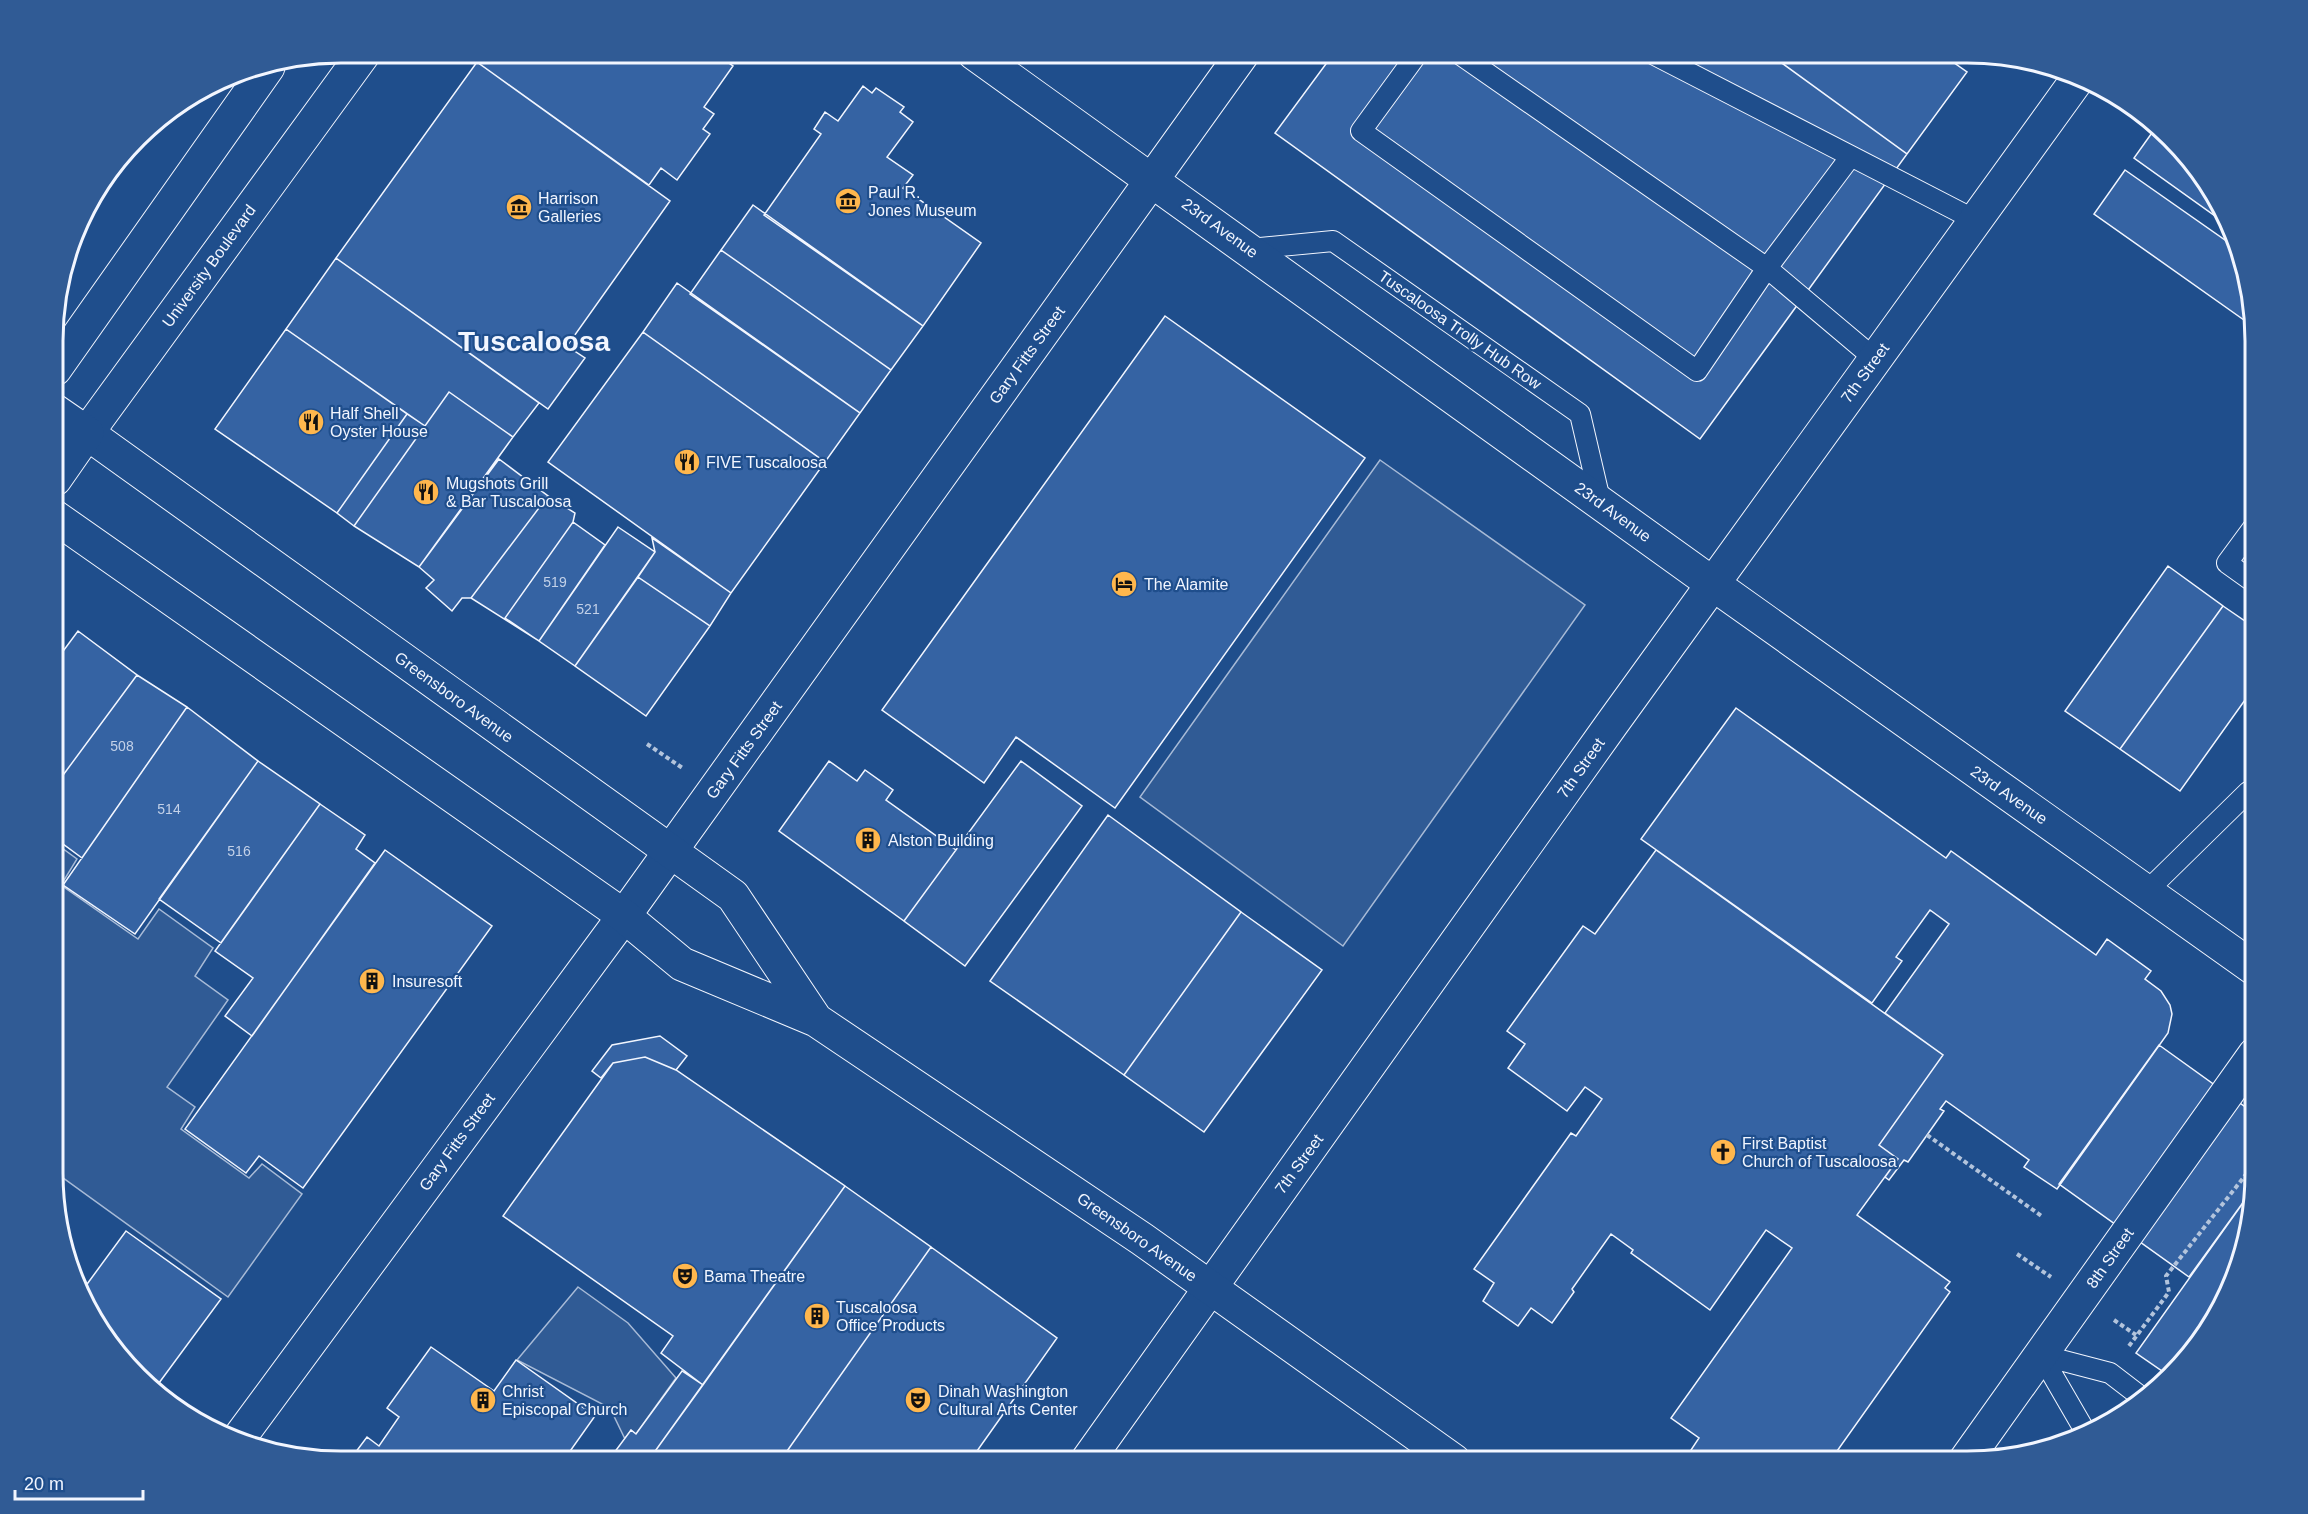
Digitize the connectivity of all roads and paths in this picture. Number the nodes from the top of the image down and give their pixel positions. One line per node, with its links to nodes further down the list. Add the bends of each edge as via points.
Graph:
1 (356, 63): 17 (street, University Boulevard)
2 (990, 63): 10 (street, 23rd Avenue)
3 (1235, 63): 10 (street, Gary Fitts Street)
4 (1410, 63): 13 (lane, via 1361,131 1697,371)
5 (1474, 63): 13 (lane)
6 (1672, 63): 9 (lane)
7 (263, 74): 14 (street)
8 (2074, 84): 11 (street, 7th Street)
9 (1851, 156): 11 (lane); 13 (lane)
10 (1153, 179): 12 (street, 23rd Avenue); 25 (street, Gary Fitts Street)
11 (1975, 220): 15 (street, 7th Street)
12 (1250, 249): 19 (street, 23rd Avenue); 19 (lane, Tuscaloosa Trolly Hub Row, via 1333,241 1580,414)
13 (1767, 268): 15 (lane)
14 (63, 358)
15 (1875, 359): 23 (street, 7th Street)
16 (63, 416): 17 (street, Greensboro Avenue)
17 (87, 433): 18 (street, University Boulevard); 25 (street, Greensboro Avenue)
18 (63, 468)
19 (1601, 504): 23 (street, 23rd Avenue)
20 (63, 523): 27 (street, Greensboro Avenue)
21 (2245, 539): 22 (lane, via 2227,563)
22 (2245, 576)
23 (1713, 584): 26 (street, 23rd Avenue); 34 (street, 7th Street)
24 (2245, 795): 26 (lane)
25 (670, 852): 27 (street, Gary Fitts Street); 29 (street, Greensboro Avenue, via 733,896)
26 (2146, 892): 28 (street, 23rd Avenue)
27 (624, 916): 29 (street, Greensboro Avenue, via 682,964); 39 (street, Gary Fitts Street)
28 (2245, 962)
29 (816, 1020): 34 (street, Greensboro Avenue)
30 (2245, 1068): 35 (street, 8th Street)
31 (1928, 1135): 33 (path)
32 (2245, 1177): 36 (path, via 2166,1276 2169,1292)
33 (2043, 1217)
34 (1210, 1288): 40 (street, 7th Street); 41 (street, Greensboro Avenue)
35 (2041, 1355): 36 (lane); 38 (lane); 42 (street, 8th Street)
36 (2110, 1373): 37 (lane)
37 (2137, 1393)
38 (2082, 1426)
39 (243, 1433)
40 (1094, 1451)
41 (1440, 1451)
42 (1972, 1451)

